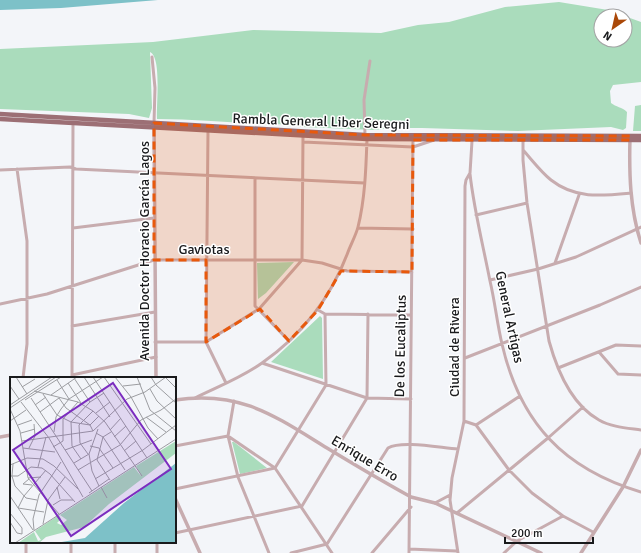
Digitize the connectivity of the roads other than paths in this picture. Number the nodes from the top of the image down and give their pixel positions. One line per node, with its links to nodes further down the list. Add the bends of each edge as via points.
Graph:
1 (152, 57): 6 (street, via 155,88)
2 (370, 61): 10 (street, via 364,100)
3 (0, 114): 6 (main road, Rambla General Liber Seregni)
4 (0, 119): 5 (main road, Rambla General Liber Seregni)
5 (73, 123): 6 (main road, Rambla General Liber Seregni); 21 (street)
6 (154, 126): 7 (main road, Rambla General Liber Seregni); 10 (main road, Rambla General Liber Seregni); 24 (street, Avenida Doctor Horacio García Lagos)
7 (208, 131): 8 (main road, Rambla General Liber Seregni); 26 (street)
8 (303, 136): 10 (main road, Rambla General Liber Seregni); 17 (street)
9 (641, 136): 11 (main road, Rambla General Liber Seregni)
10 (366, 137): 11 (main road, Rambla General Liber Seregni); 12 (main road, Rambla General Liber Seregni); 18 (street)
11 (630, 138): 14 (main road, Rambla General Liber Seregni); 16 (main road, Rambla General Liber Seregni); 30 (street)
12 (413, 140): 13 (main road, Rambla General Liber Seregni); 19 (street, De los Eucaliptus)
13 (435, 140): 15 (main road, Rambla General Liber Seregni); 19 (street)
14 (641, 140)
15 (472, 141): 16 (main road, Rambla General Liber Seregni); 25 (street, Ciudad de Rivera)
16 (523, 141): 20 (street)
17 (303, 142): 18 (street); 28 (street)
18 (367, 145): 19 (street); 29 (street)
19 (413, 147): 38 (street, De los Eucaliptus)
20 (523, 150): 31 (street, via 550,179); 32 (street)
21 (73, 168): 22 (street); 24 (street); 36 (street)
22 (16, 169): 23 (street); 52 (street, via 27,241)
23 (0, 170)
24 (154, 172): 26 (street); 34 (street, Avenida Doctor Horacio García Lagos)
25 (470, 173): 33 (street, General Artigas); 69 (street, Ciudad de Rivera, via 466,180)
26 (208, 175): 27 (street); 42 (street)
27 (254, 178): 28 (street); 43 (street)
28 (302, 179): 29 (street); 44 (street)
29 (364, 183): 37 (street)
30 (630, 193): 31 (street); 39 (street)
31 (579, 195): 45 (street)
32 (527, 203): 33 (street); 46 (street)
33 (476, 215): 49 (street, General Artigas)
34 (154, 218): 36 (street); 41 (street, Avenida Doctor Horacio García Lagos)
35 (641, 226): 39 (street)
36 (73, 228): 50 (street)
37 (358, 228): 38 (street); 47 (street)
38 (413, 229): 48 (street, De los Eucaliptus)
39 (637, 230): 40 (street); 45 (street, via 576,257)
40 (641, 243)
41 (154, 260): 42 (street, Gaviotas); 50 (street, Gaviotas); 56 (street, Avenida Doctor Horacio García Lagos)
42 (206, 260): 43 (street, Gaviotas); 64 (street)
43 (255, 260): 44 (street, Gaviotas); 54 (street, via 255,306)
44 (302, 260): 47 (street, Gaviotas); 54 (street)
45 (555, 263): 46 (street)
46 (538, 269): 49 (street); 61 (street)
47 (342, 270): 48 (street, Gaviotas); 55 (street)
48 (412, 272): 59 (street, De los Eucaliptus)
49 (490, 280): 65 (street, General Artigas)
50 (72, 286): 52 (street, Gaviotas); 60 (street)
51 (641, 287): 61 (street)
52 (26, 299): 53 (street, Gaviotas); 74 (street, via 27,344)
53 (0, 304)
54 (259, 309): 62 (street); 64 (street)
55 (318, 310): 57 (street); 62 (street)
56 (155, 312): 60 (street); 63 (street, Avenida Doctor Horacio García Lagos)
57 (325, 314): 58 (street); 77 (street)
58 (368, 314): 59 (street); 80 (street)
59 (411, 315): 81 (street, De los Eucaliptus)
60 (72, 326): 73 (street)
61 (547, 326): 65 (street); 71 (street)
62 (289, 341): 70 (street)
63 (156, 342): 64 (street); 68 (street, Avenida Doctor Horacio García Lagos)
64 (206, 342): 76 (street)
65 (502, 344): 69 (street); 78 (street, General Artigas)
66 (641, 346): 67 (street, via 616,345)
67 (599, 352): 71 (street); 72 (street, via 618,374)
68 (156, 357): 73 (street); 75 (street, Avenida Doctor Horacio García Lagos)
69 (465, 358): 85 (street, Ciudad de Rivera)
70 (262, 363): 76 (street); 77 (street)
71 (558, 368): 84 (street)
72 (641, 375)
73 (72, 376)
74 (23, 377)
75 (156, 377)
76 (226, 383): 79 (street)
77 (326, 385): 80 (street); 87 (street)
78 (520, 396): 86 (street); 92 (street, General Artigas)
79 (194, 398): 82 (street, Enrique Erro); 83 (street, Enrique Erro)
80 (367, 398): 81 (street); 97 (street)
81 (411, 399): 93 (street, De los Eucaliptus)
82 (176, 400)
83 (234, 401): 87 (street, Enrique Erro, via 260,408); 90 (street)
84 (583, 406): 88 (street, via 599,420 611,425); 92 (street)
85 (464, 420): 86 (street); 95 (street, Ciudad de Rivera)
86 (476, 425): 99 (street)
87 (298, 430): 97 (street, Enrique Erro); 98 (street)
88 (641, 430)
89 (10, 435): 91 (street)
90 (228, 436): 94 (street); 98 (street); 101 (street)
91 (0, 437)
92 (548, 438): 99 (street); 102 (street, General Artigas, via 561,452 588,471)
93 (410, 445): 95 (street); 100 (street, via 391,446 385,450); 106 (street, De los Eucaliptus)
94 (176, 446)
95 (458, 449): 105 (street, Ciudad de Rivera)
96 (641, 450): 102 (street)
97 (335, 453): 100 (street, Enrique Erro); 109 (street)
98 (275, 468): 101 (street); 109 (street)
99 (509, 470): 112 (street); 113 (street, via 532,493)
100 (371, 475): 106 (street, Enrique Erro); 120 (street)
101 (238, 477): 103 (street); 114 (street)
102 (623, 487): 104 (street, General Artigas); 116 (street)
103 (176, 489)
104 (641, 492)
105 (450, 495): 108 (street); 111 (street, Ciudad de Rivera)
106 (410, 497): 108 (street, Enrique Erro); 110 (street, De los Eucaliptus)
107 (176, 500): 115 (street)
108 (435, 503): 111 (street, Enrique Erro)
109 (302, 506): 114 (street); 120 (street)
110 (410, 507): 121 (street, De los Eucaliptus); 128 (street)
111 (450, 510): 112 (street, Enrique Erro); 122 (street, Ciudad de Rivera)
112 (457, 513): 118 (street, Enrique Erro)
113 (563, 516): 116 (street); 118 (street)
114 (254, 517): 115 (street); 125 (street)
115 (189, 530): 117 (street); 124 (street)
116 (593, 532): 132 (street)
117 (176, 533)
118 (517, 541): 130 (street); 131 (street, Enrique Erro)
119 (71, 543): 123 (street)
120 (327, 544): 126 (street); 127 (street)
121 (409, 549): 122 (street); 129 (street, De los Eucaliptus)
122 (458, 552)
123 (72, 553)
124 (200, 553)
125 (269, 553)
126 (291, 553)
127 (332, 553)
128 (372, 553)
129 (409, 553)
130 (504, 553)
131 (541, 553)
132 (581, 553)

